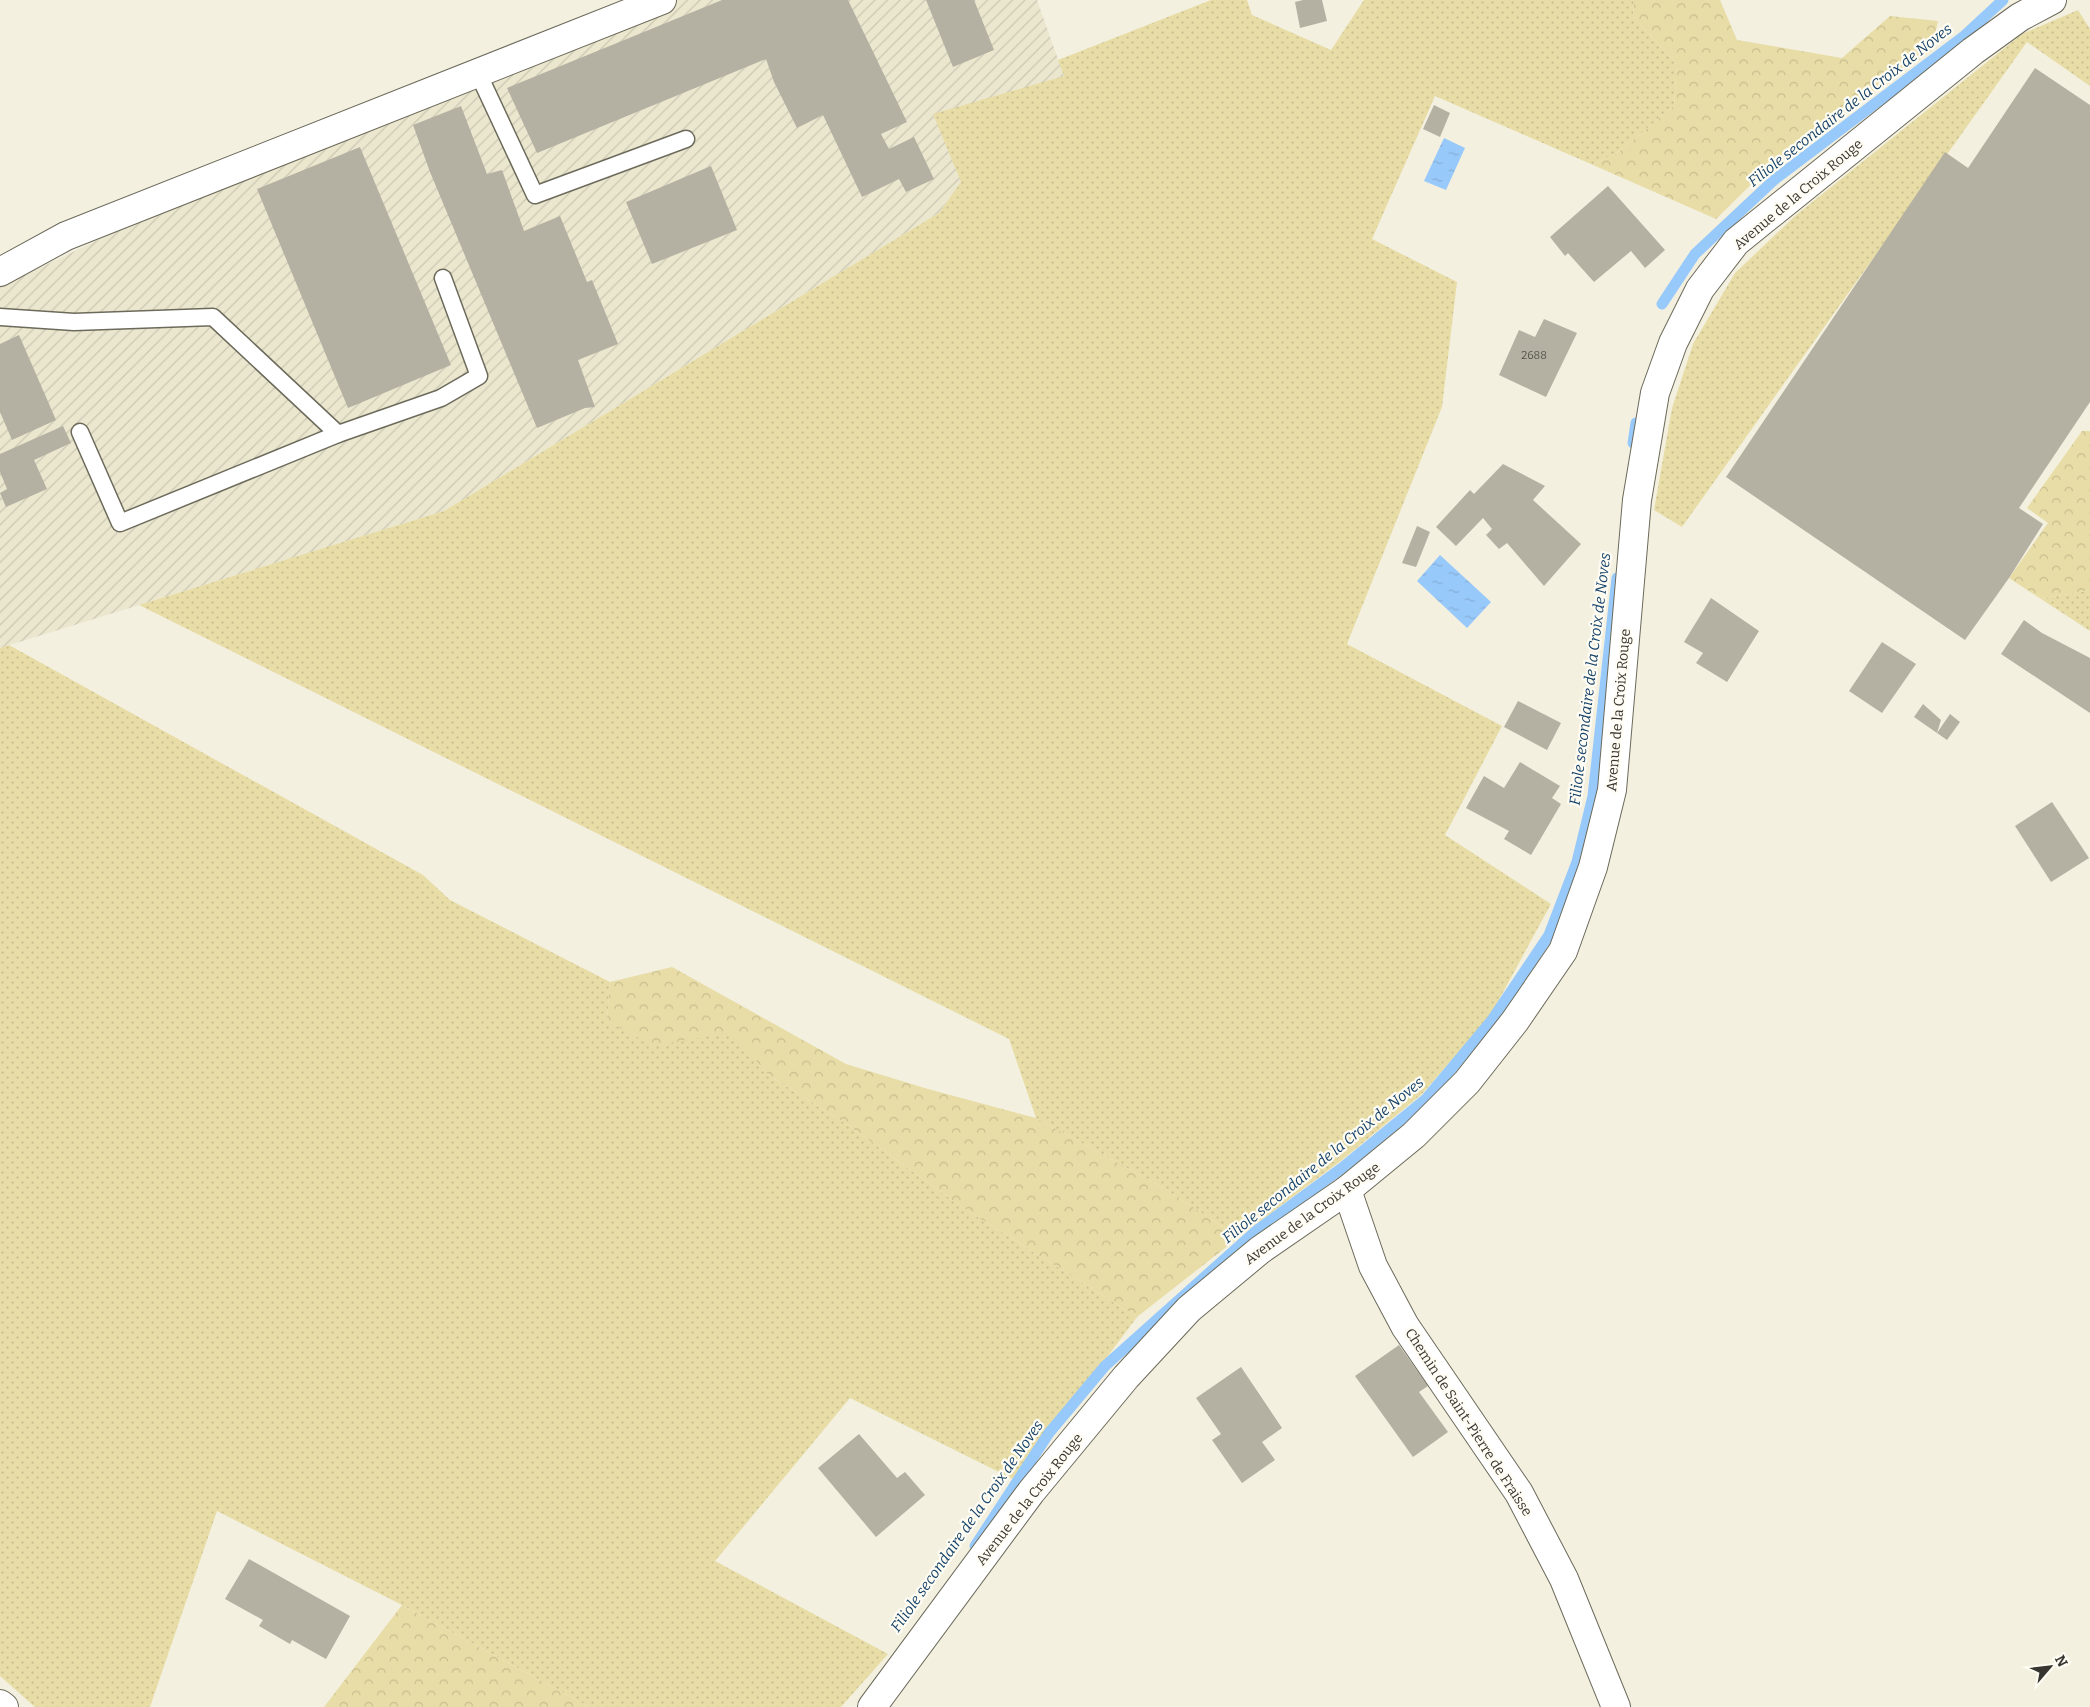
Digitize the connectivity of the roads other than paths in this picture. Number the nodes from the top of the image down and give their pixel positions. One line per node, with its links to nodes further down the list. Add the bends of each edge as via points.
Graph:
1 (662, 0): 3 (street)
2 (2052, 0): 10 (street, Avenue de la Croix Rouge, via 2020,17 1973,51 1736,242 1700,289 1673,343 1656,393 1637,500 1612,790 1593,867 1563,951 1515,1021 1467,1082 1414,1135)
3 (478, 73): 4 (lane, via 535,195); 5 (street, via 66,236)
4 (686, 139)
5 (0, 272)
6 (444, 278): 9 (lane, via 480,376 441,398)
7 (0, 317): 9 (lane, via 74,322 213,317)
8 (80, 432): 9 (lane, via 120,524)
9 (338, 434)
10 (1347, 1190): 11 (street, Avenue de la Croix Rouge, via 1260,1250 1189,1309 1126,1377 1031,1492); 12 (street, Chemin de Saint-Pierre de Fraisse, via 1372,1266 1405,1326 1519,1493 1564,1579)
11 (872, 1707)
12 (1616, 1707)

